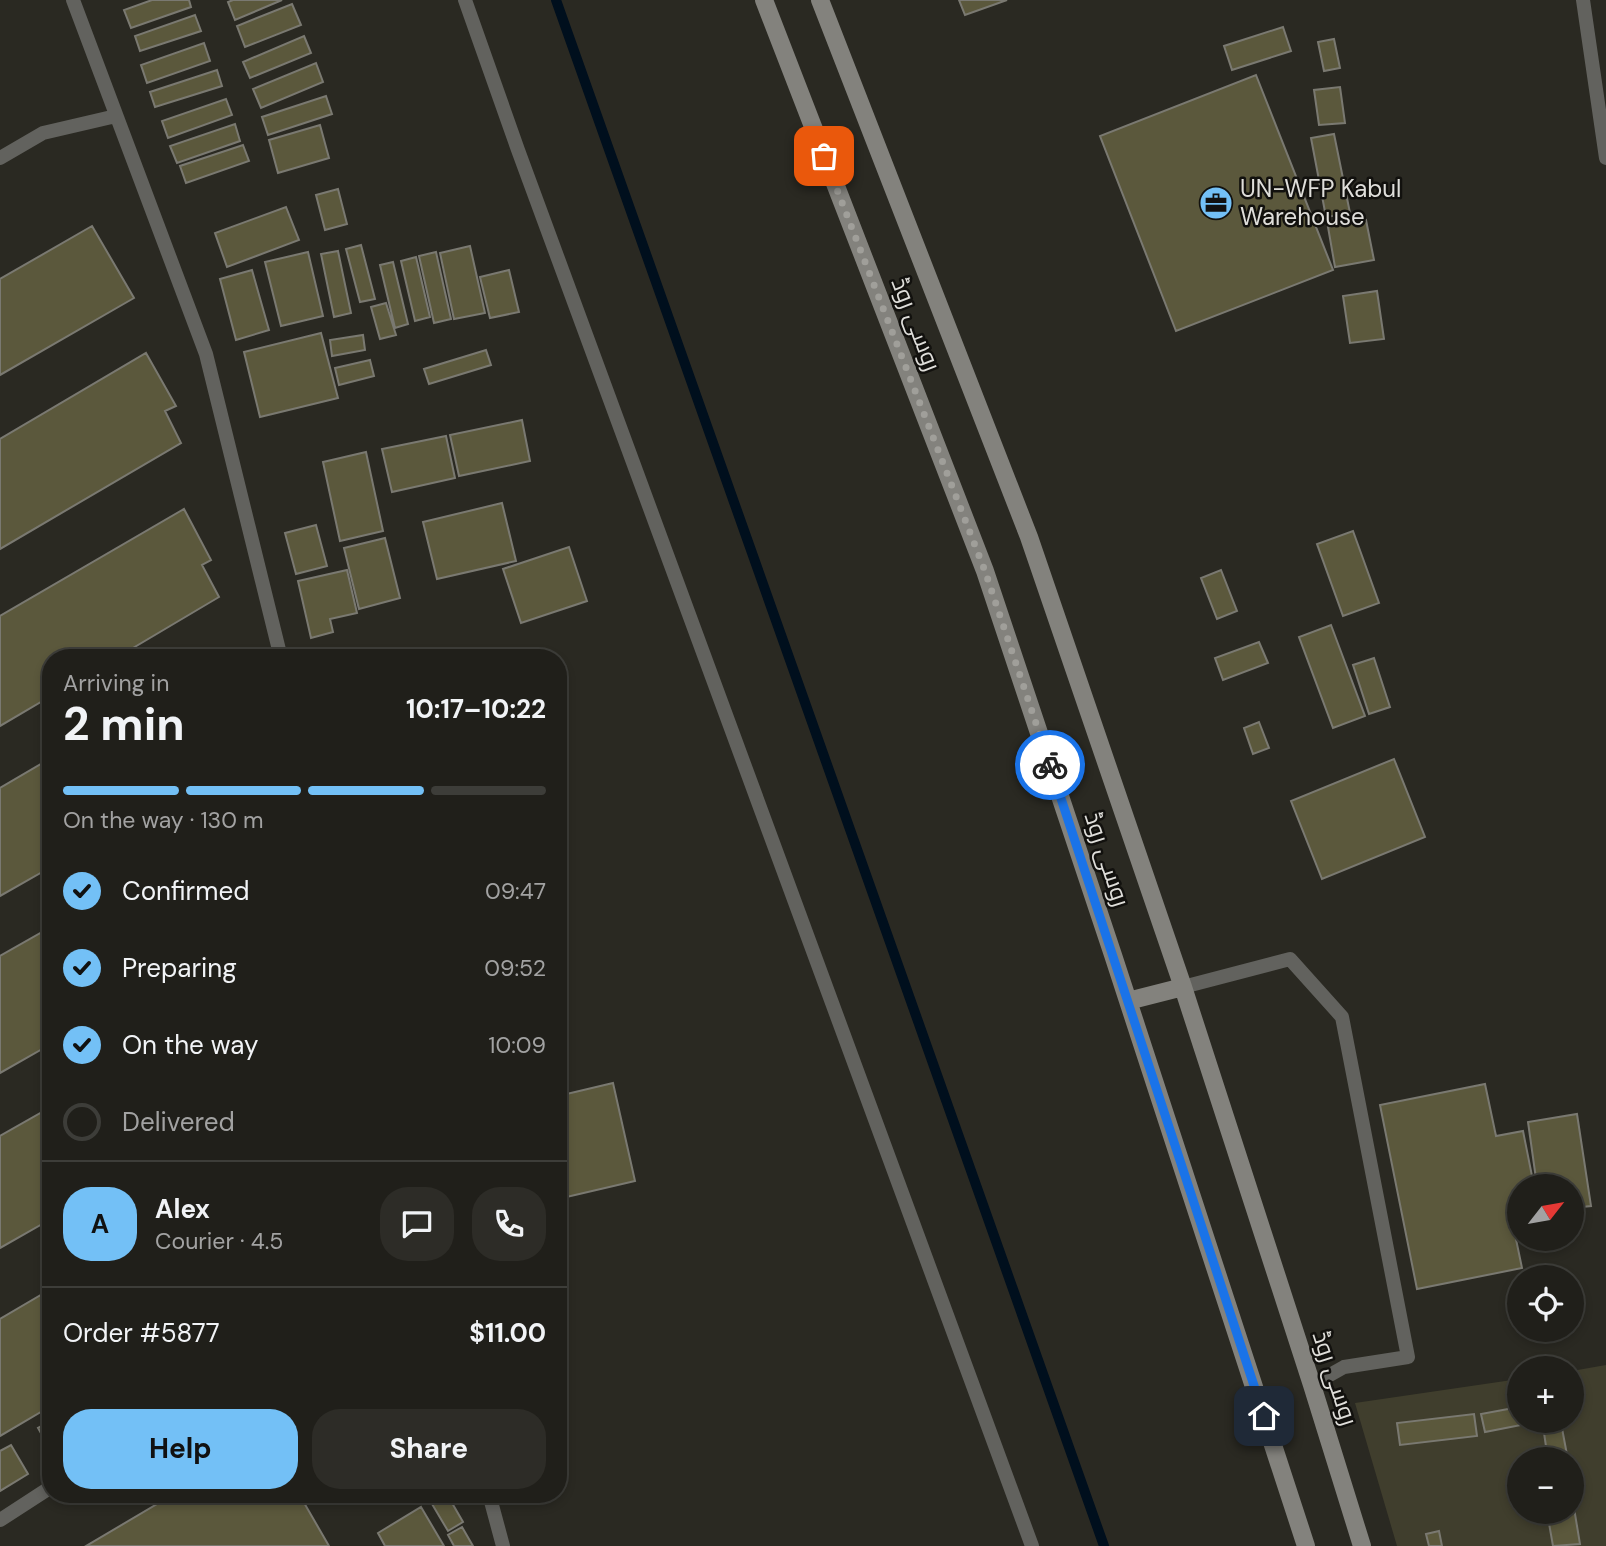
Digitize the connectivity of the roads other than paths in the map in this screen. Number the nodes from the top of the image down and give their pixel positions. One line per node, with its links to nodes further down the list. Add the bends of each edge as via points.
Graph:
1 (73, 0): 6 (lane)
2 (465, 0): 17 (lane)
3 (764, 0): 11 (main road, روسی روڈ, via 985,571)
4 (820, 0): 10 (main road, روسی روڈ, via 1029,537)
5 (1583, 0): 8 (lane)
6 (116, 116): 7 (lane, via 43,133); 9 (lane, via 206,354)
7 (0, 158)
8 (1606, 158)
9 (279, 649)
10 (1183, 986): 11 (main road); 12 (main road, روسی روڈ); 12 (lane, via 1290,959 1342,1017 1408,1357 1344,1367)
11 (1128, 1001): 18 (main road, روسی روڈ)
12 (1312, 1385): 19 (main road, روسی روڈ)
13 (42, 1493): 15 (lane)
14 (491, 1503): 16 (lane)
15 (0, 1520)
16 (503, 1546)
17 (1032, 1546)
18 (1306, 1546)
19 (1362, 1546)

